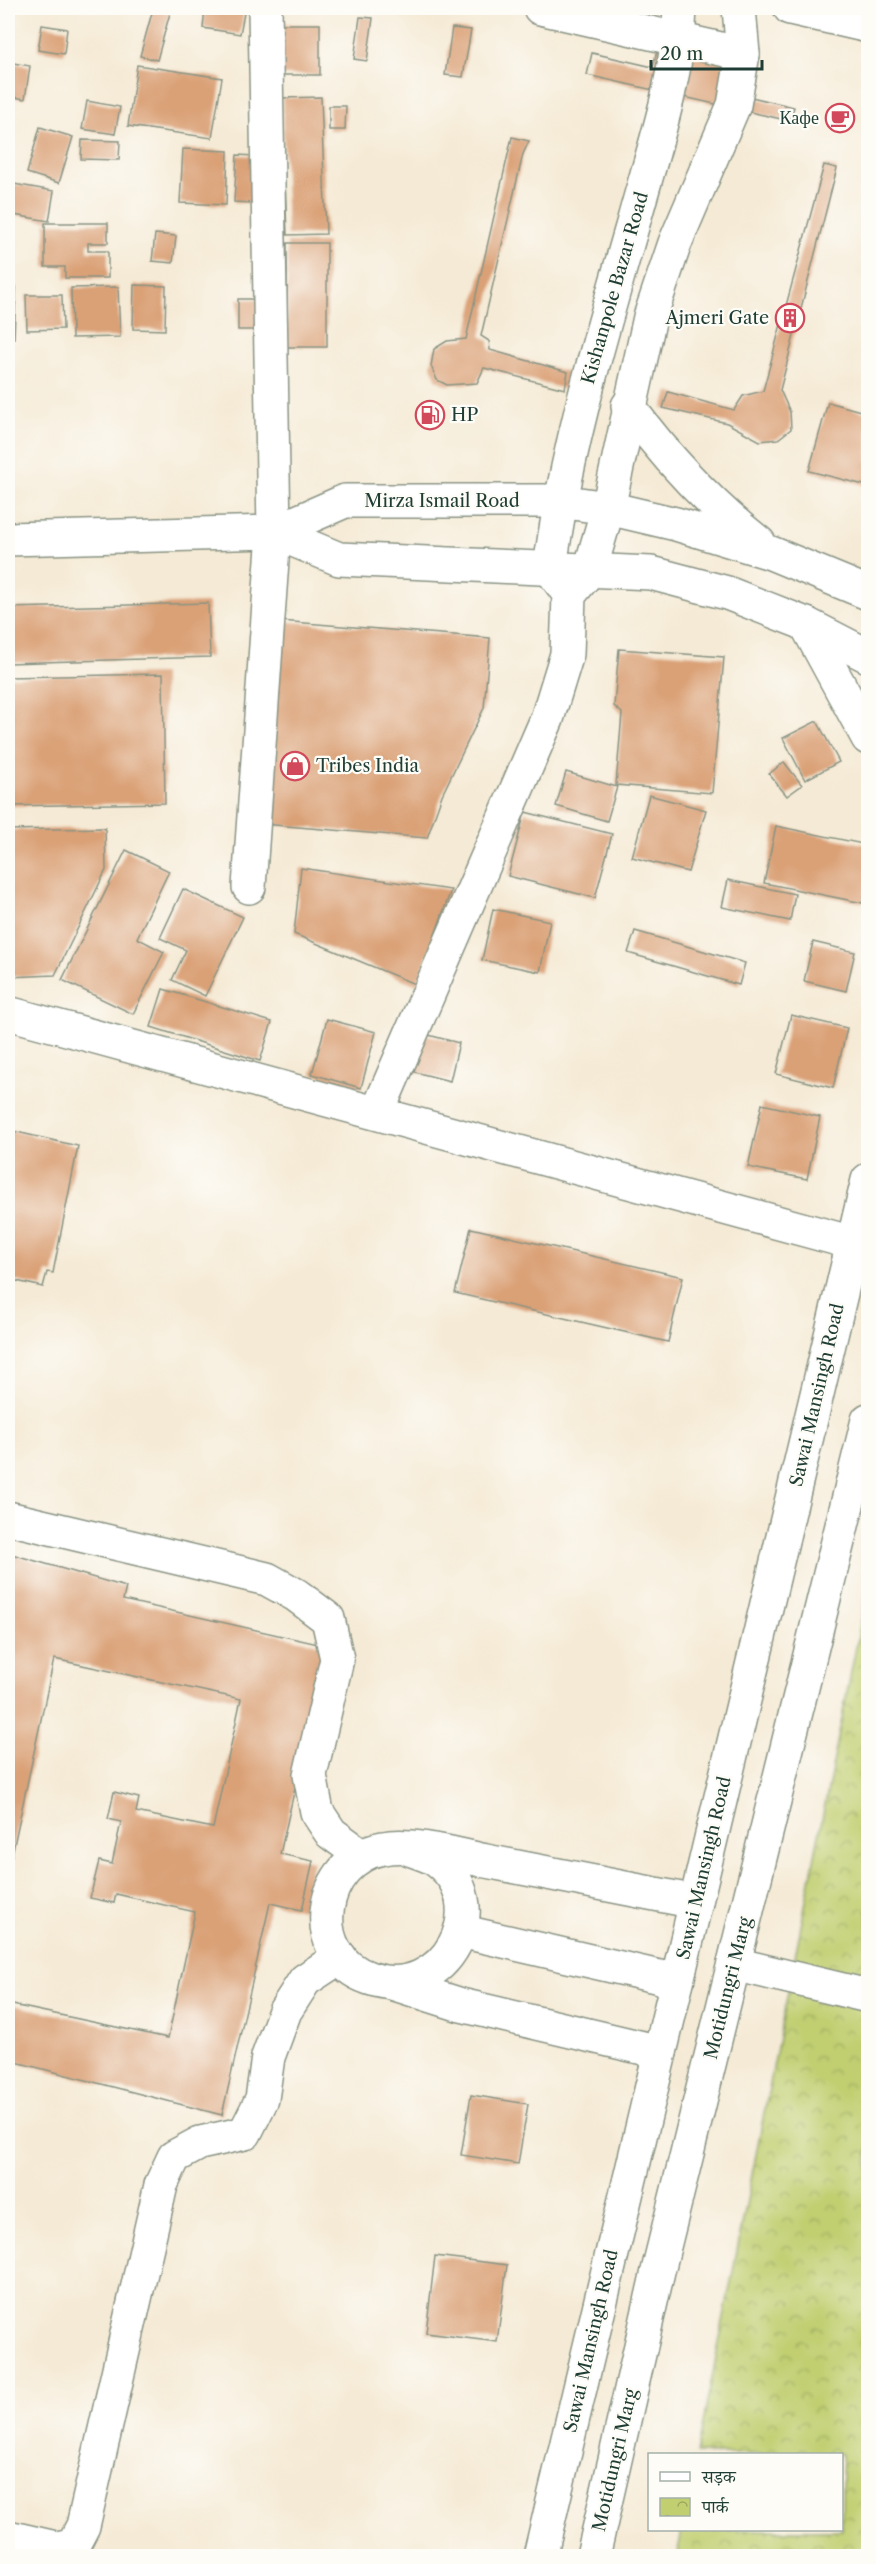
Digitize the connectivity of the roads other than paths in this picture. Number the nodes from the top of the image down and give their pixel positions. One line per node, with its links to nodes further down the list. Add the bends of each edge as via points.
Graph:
1 (266, 8): 11 (main road)
2 (540, 8): 5 (main road)
3 (739, 8): 7 (main road)
4 (790, 8): 6 (main road)
5 (679, 23): 7 (main road); 9 (main road, Kishanpole Bazar Road, via 664,113)
6 (868, 26)
7 (743, 54): 8 (main road, via 734,105 675,243 650,317)
8 (628, 406): 10 (main road); 13 (main road, via 695,486)
9 (559, 501): 10 (main road, Mirza Ismail Road); 11 (main road, Mirza Ismail Road, via 345,501); 14 (main road, Kishanpole Bazar Road)
10 (608, 508): 13 (main road, Mirza Ismail Road); 15 (main road)
11 (274, 532): 12 (main road, Mirza Ismail Road); 14 (main road, via 339,559); 21 (main road)
12 (8, 539)
13 (771, 553): 16 (main road, Mirza Ismail Road)
14 (550, 568): 15 (main road); 17 (main road)
15 (590, 570): 17 (main road); 18 (main road, via 651,573 727,593)
16 (868, 593)
17 (569, 595): 23 (main road, via 567,654 547,719)
18 (806, 624): 19 (main road); 20 (main road)
19 (868, 656)
20 (868, 738)
21 (249, 886)
22 (8, 1013): 23 (main road)
23 (377, 1113): 25 (main road)
24 (868, 1180): 25 (main road, Sawai Mansingh Road)
25 (853, 1243): 31 (main road, Sawai Mansingh Road)
26 (868, 1420): 27 (main road, Motidungri Marg)
27 (860, 1474): 34 (main road, Motidungri Marg)
28 (8, 1518): 30 (main road, via 267,1579 328,1619 337,1659 310,1775 317,1812 331,1833)
29 (407, 1848): 30 (main road, via 384,1847); 31 (main road); 32 (main road, via 433,1858 450,1874 460,1896)
30 (361, 1855): 33 (main road, via 343,1870 330,1890 326,1913 329,1936)
31 (696, 1902): 35 (main road, Sawai Mansingh Road)
32 (460, 1931): 35 (main road); 36 (main road, via 457,1943 436,1969 416,1980)
33 (340, 1957): 36 (main road, via 368,1978); 39 (main road, via 305,1980 285,2012 268,2057 262,2099 245,2133 200,2143 174,2157 161,2186 83,2526 74,2544 56,2548)
34 (734, 1964): 37 (main road); 41 (main road, Motidungri Marg)
35 (677, 1982): 38 (main road, Sawai Mansingh Road)
36 (392, 1983): 38 (main road, via 461,2005)
37 (868, 1996)
38 (660, 2052): 40 (main road, Sawai Mansingh Road)
39 (8, 2537)
40 (540, 2556)
41 (593, 2556)

